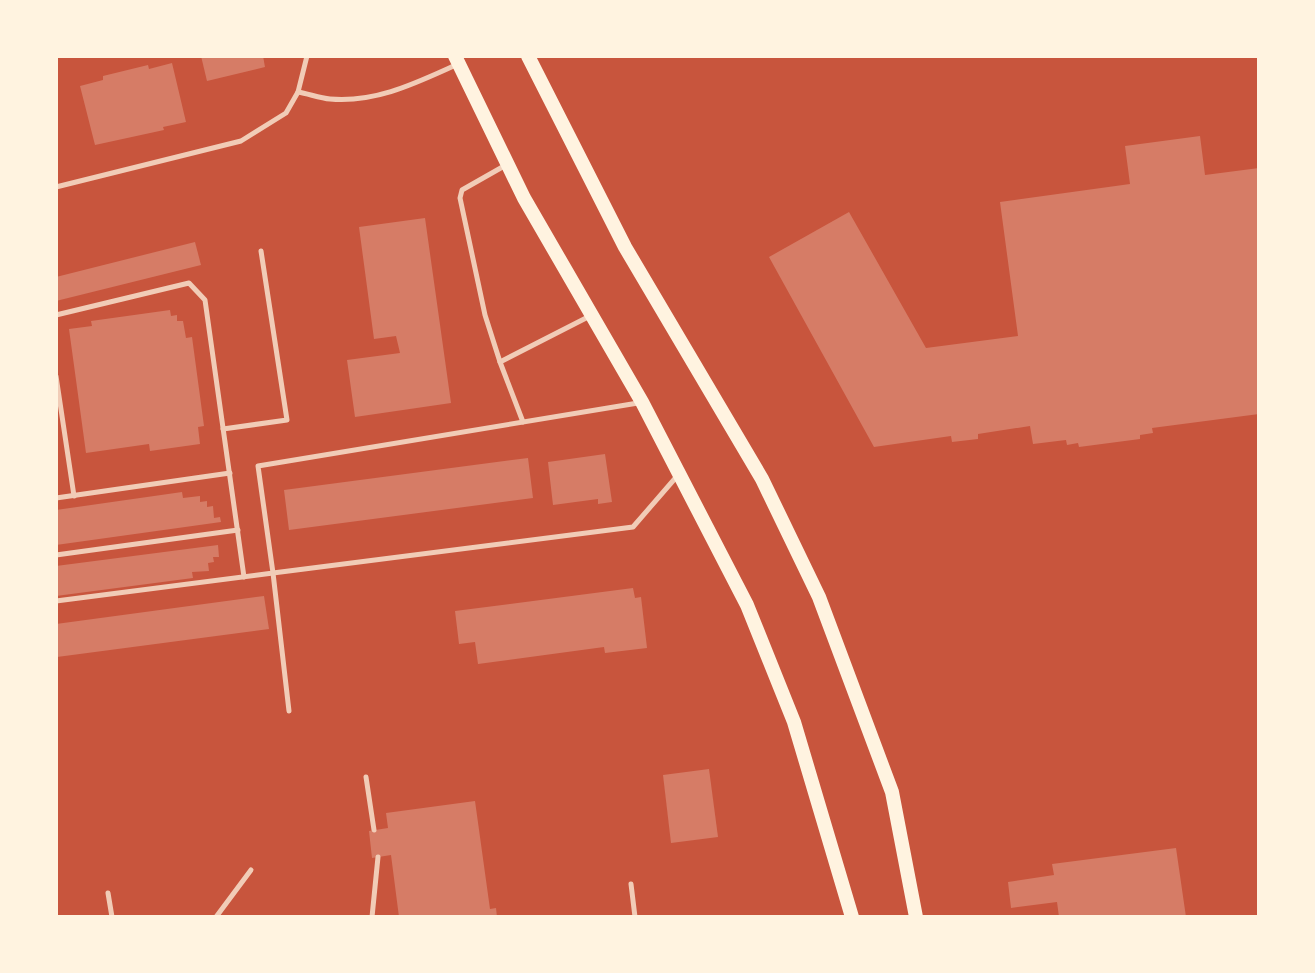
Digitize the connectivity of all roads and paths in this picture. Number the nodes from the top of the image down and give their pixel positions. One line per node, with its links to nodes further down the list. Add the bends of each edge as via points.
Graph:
1 (307, 56): 4 (lane)
2 (528, 56): 36 (main road, via 625,247 762,479 818,597 892,792)
3 (457, 60): 4 (lane, via 399,90 365,98 330,99); 5 (main road)
4 (298, 92): 6 (lane, via 286,113 241,141)
5 (508, 164): 9 (main road); 10 (lane, via 462,190 460,198)
6 (56, 187)
7 (261, 251): 14 (lane, via 287,420)
8 (56, 315): 14 (lane, via 189,283 205,300)
9 (591, 316): 10 (lane); 12 (main road)
10 (500, 362): 13 (lane)
11 (56, 376): 17 (lane)
12 (642, 402): 13 (lane); 16 (main road)
13 (523, 422): 21 (lane, via 258,466)
14 (223, 429): 15 (lane)
15 (230, 473): 17 (lane); 19 (lane)
16 (679, 475): 21 (lane, via 633,527); 31 (main road, via 747,605 794,722)
17 (74, 496): 18 (lane)
18 (56, 498)
19 (238, 530): 20 (lane); 22 (lane)
20 (56, 555)
21 (273, 573): 22 (lane); 24 (lane)
22 (244, 577): 23 (lane)
23 (56, 601)
24 (289, 711)
25 (366, 776): 26 (lane)
26 (374, 830)
27 (378, 857): 34 (lane)
28 (251, 870): 33 (lane)
29 (631, 884): 35 (lane)
30 (108, 893): 32 (lane)
31 (849, 916)
32 (112, 917)
33 (216, 917)
34 (372, 917)
35 (635, 917)
36 (916, 917)

